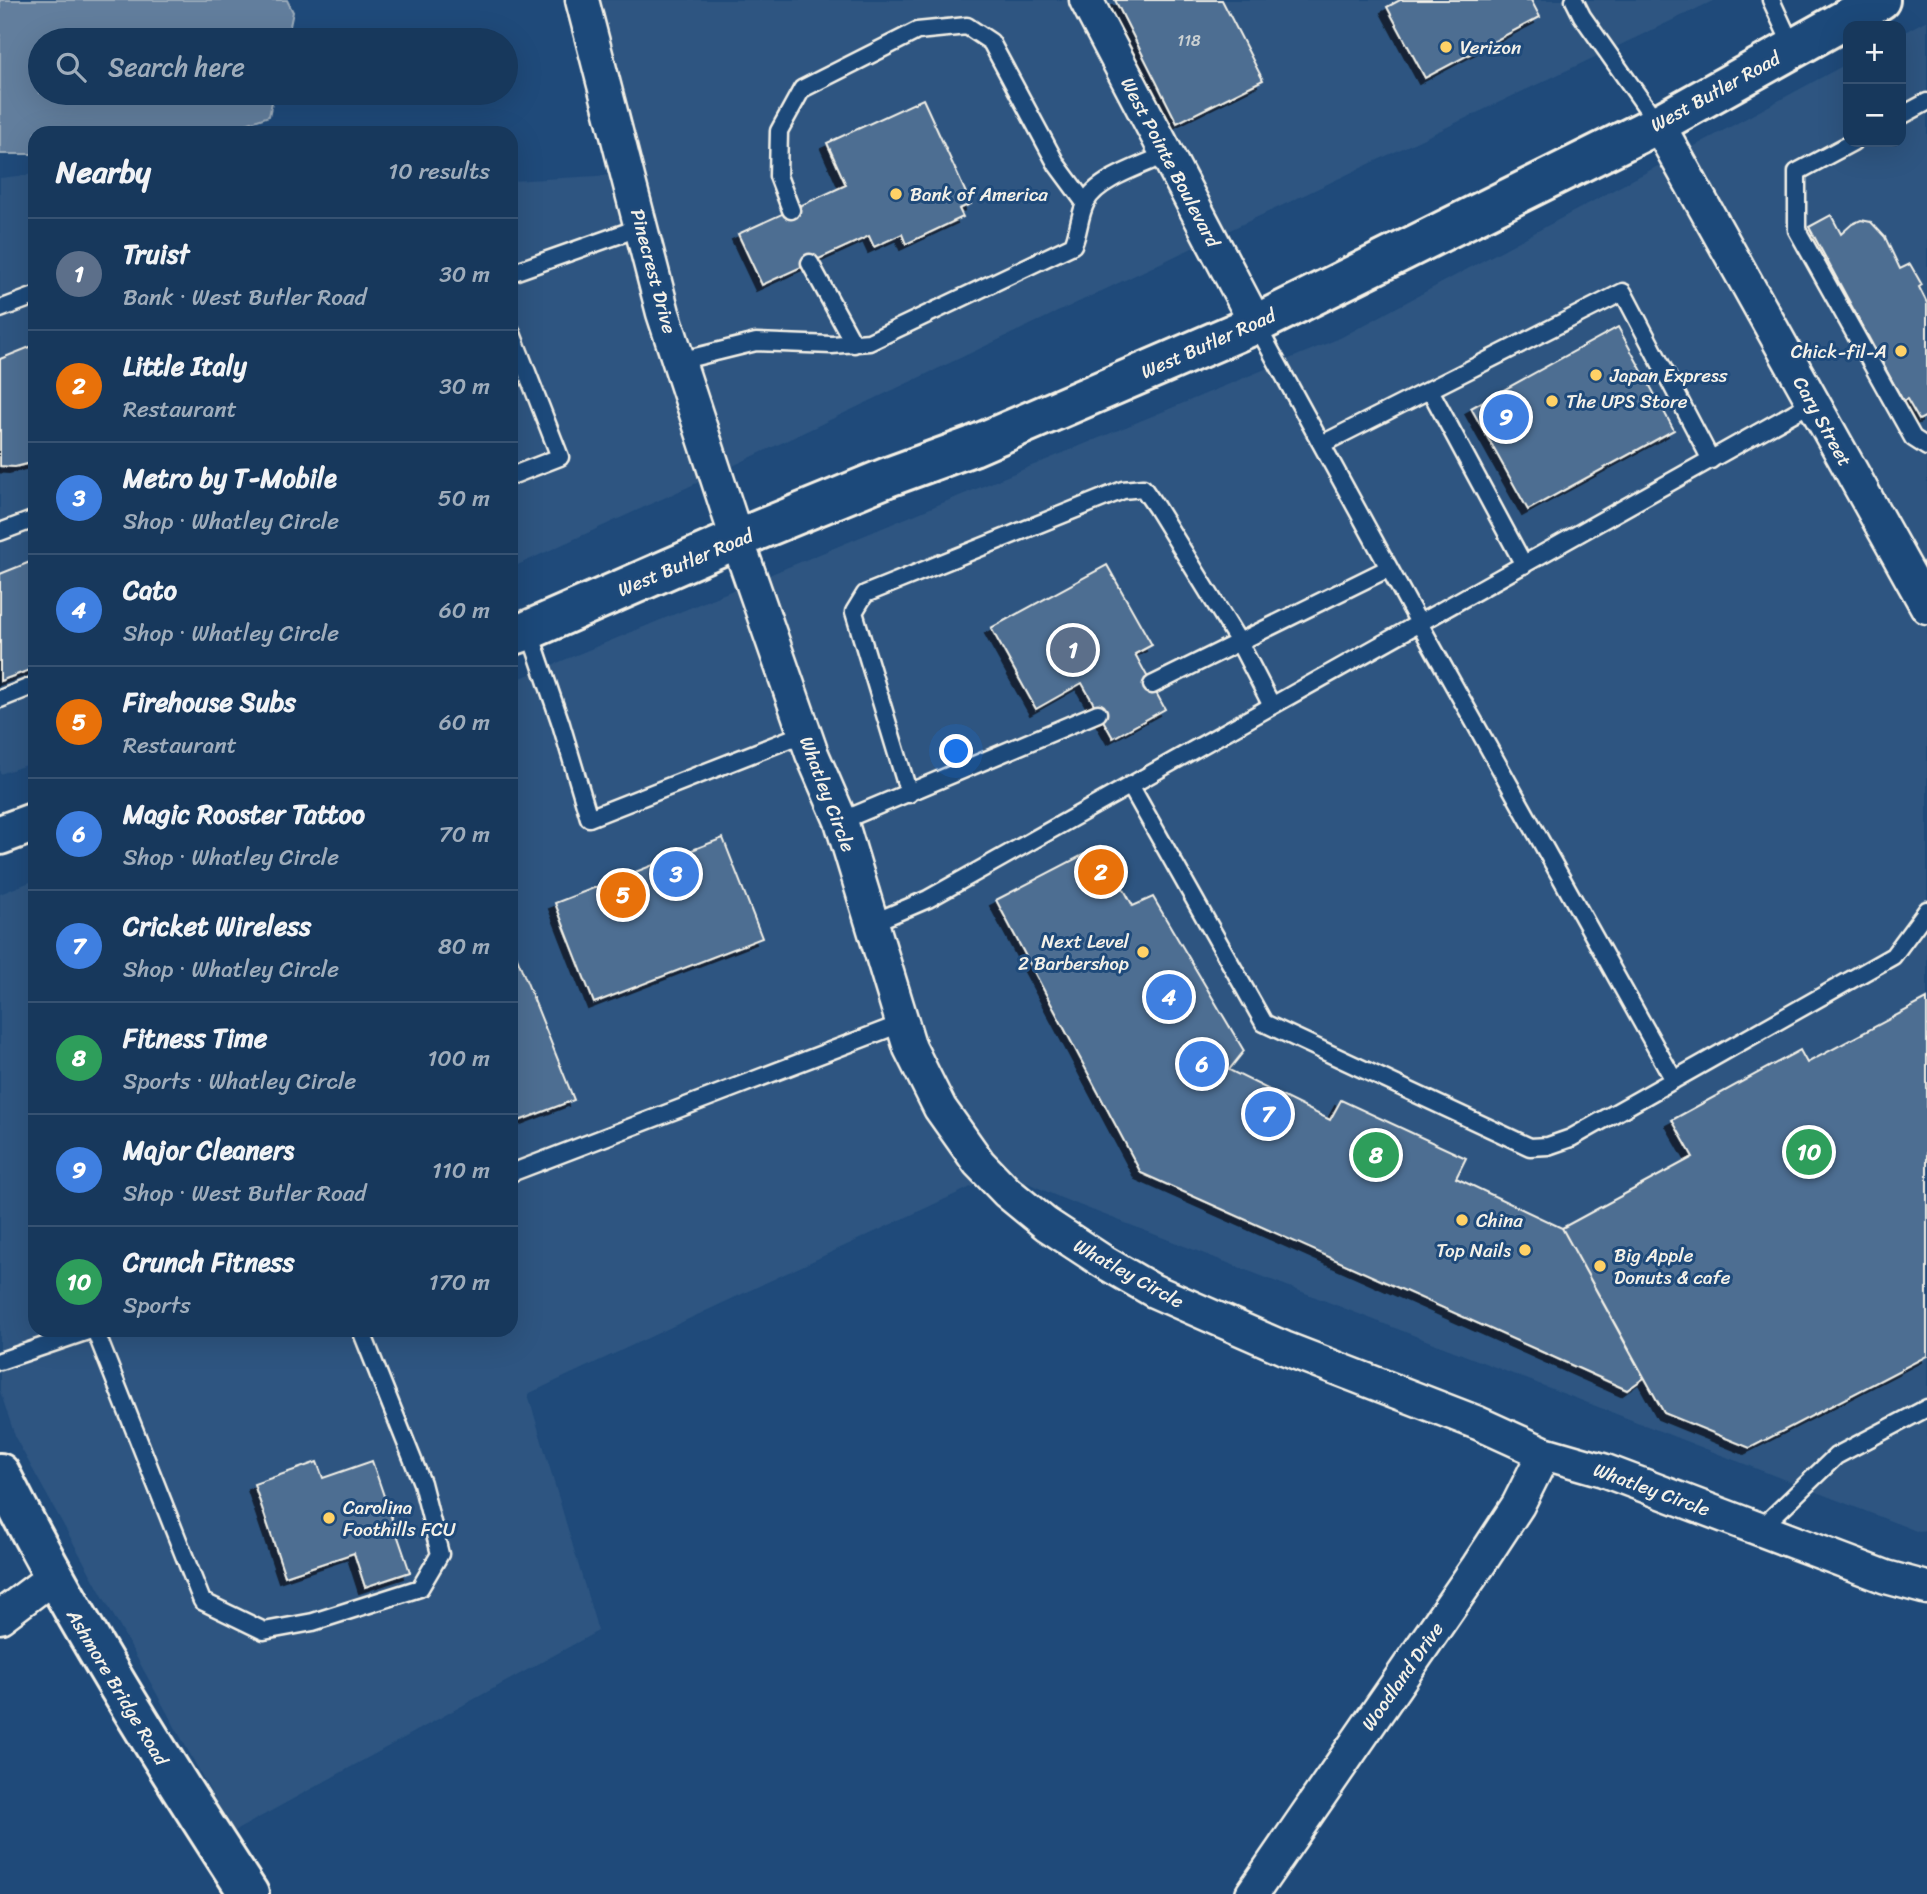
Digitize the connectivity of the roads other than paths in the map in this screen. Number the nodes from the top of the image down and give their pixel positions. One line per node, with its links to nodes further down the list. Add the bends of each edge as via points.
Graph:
1 (582, 0): 14 (street, Pinecrest Drive)
2 (1086, 0): 11 (street, West Pointe Boulevard)
3 (1574, 0): 9 (lane)
4 (1771, 0): 6 (lane)
5 (1881, 0): 6 (main road, West Butler Road)
6 (1793, 48): 9 (main road, West Butler Road)
7 (1927, 102): 8 (lane)
8 (1906, 113)
9 (1658, 124): 19 (main road, West Butler Road); 24 (street, Cary Street)
10 (1844, 147): 26 (lane, via 1797,172 1797,230 1913,438)
11 (1167, 154): 12 (lane, via 1096,187); 19 (street, West Pointe Boulevard)
12 (1085, 203): 13 (lane, via 1057,165 991,42 968,26 917,31 802,89 779,131 778,176); 20 (lane, via 1073,246 869,342)
13 (791, 210)
14 (641, 227): 16 (lane); 22 (street, Pinecrest Drive)
15 (810, 263): 20 (lane)
16 (518, 271)
17 (28, 299): 18 (lane)
18 (0, 309)
19 (1256, 324): 25 (lane); 31 (main road, West Butler Road, via 973,446)
20 (854, 344): 22 (lane, via 756,342)
21 (518, 349): 28 (lane, via 560,457)
22 (679, 361): 31 (street, Pinecrest Drive)
23 (1430, 390): 25 (lane); 27 (lane, via 1623,292); 32 (lane)
24 (1813, 402): 27 (lane); 34 (street, Cary Street)
25 (1322, 444): 33 (lane)
26 (1927, 447)
27 (1711, 460): 32 (lane)
28 (518, 473)
29 (28, 522): 30 (lane)
30 (0, 532)
31 (737, 538): 36 (main road, West Butler Road); 43 (street, Whatley Circle)
32 (1524, 565): 35 (lane)
33 (1389, 569): 35 (lane); 37 (lane)
34 (1927, 607)
35 (1419, 624): 41 (lane); 52 (lane)
36 (520, 633): 43 (lane, via 561,724 589,818)
37 (1239, 642): 38 (lane); 41 (lane); 45 (lane, via 1143,488 1123,490 865,594 854,612)
38 (1152, 685)
39 (28, 688): 40 (lane)
40 (0, 699)
41 (1272, 706): 44 (lane)
42 (1098, 713): 45 (lane)
43 (805, 733): 46 (street, Whatley Circle)
44 (1130, 785): 50 (lane, via 928,899); 52 (lane, via 1264,1023 1530,1147 1571,1138)
45 (909, 794): 46 (lane)
46 (841, 821): 50 (street, Whatley Circle)
47 (28, 825): 48 (main road)
48 (0, 835)
49 (1927, 909): 52 (lane, via 1893,957)
50 (872, 923): 51 (street, Whatley Circle)
51 (902, 1023): 53 (lane); 59 (street, Whatley Circle, via 924,1079 979,1163 1046,1224 1154,1291)
52 (1674, 1080)
53 (518, 1170)
54 (72, 1337): 57 (lane)
55 (96, 1337): 56 (lane, via 202,1601 264,1631 313,1622 419,1588 440,1554 422,1483)
56 (364, 1337)
57 (0, 1361)
58 (1927, 1408): 61 (lane, via 1836,1456)
59 (1544, 1452): 61 (street, Whatley Circle); 66 (street, Woodland Drive, via 1518,1505 1478,1566)
60 (0, 1473): 62 (main road, Ashmore Bridge Road)
61 (1760, 1529): 63 (street, Whatley Circle)
62 (54, 1577): 64 (street); 65 (main road, Ashmore Bridge Road, via 169,1772)
63 (1927, 1588)
64 (0, 1617)
65 (249, 1894)
66 (1251, 1894)

